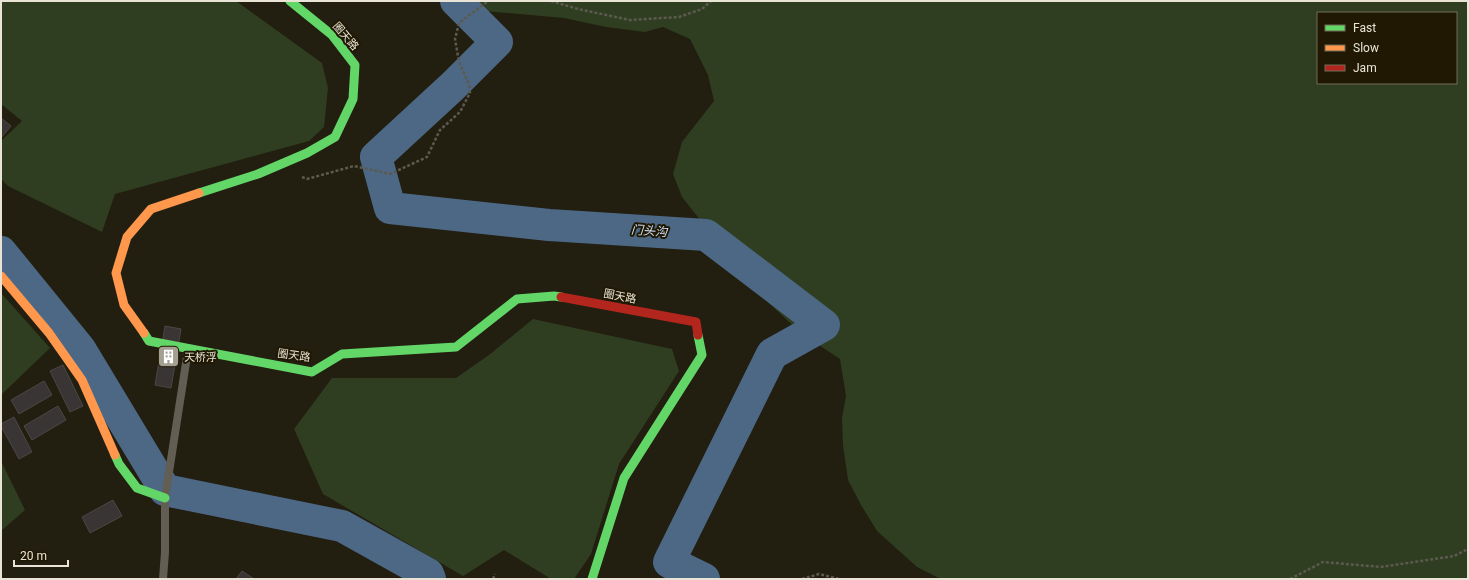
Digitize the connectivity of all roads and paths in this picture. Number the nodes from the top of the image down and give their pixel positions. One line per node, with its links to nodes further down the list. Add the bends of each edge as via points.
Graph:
1 (290, 1): 7 (street, 圈天路, via 332,35 355,65 353,99 335,137 307,154 258,174 151,209 127,237 116,273 124,305 149,341)
2 (488, 1): 5 (path, via 459,23 455,39 459,62 469,84 470,93 460,112 440,130 427,157 390,174 354,166 307,180)
3 (551, 1): 4 (path, via 630,20 679,17 702,9)
4 (711, 1)
5 (300, 176)
6 (1, 276): 8 (street, via 49,333 82,380 119,464 137,488)
7 (188, 349): 8 (lane); 13 (street, 圈天路, via 312,372 342,354 456,347 518,299 554,296 696,322 702,355 624,478)
8 (165, 498): 11 (lane)
9 (1468, 549): 16 (path, via 1454,556 1381,567 1323,562)
10 (495, 574): 12 (path)
11 (163, 579)
12 (493, 579)
13 (592, 579)
14 (802, 579): 15 (path, via 819,574)
15 (839, 579)
16 (1290, 579)

